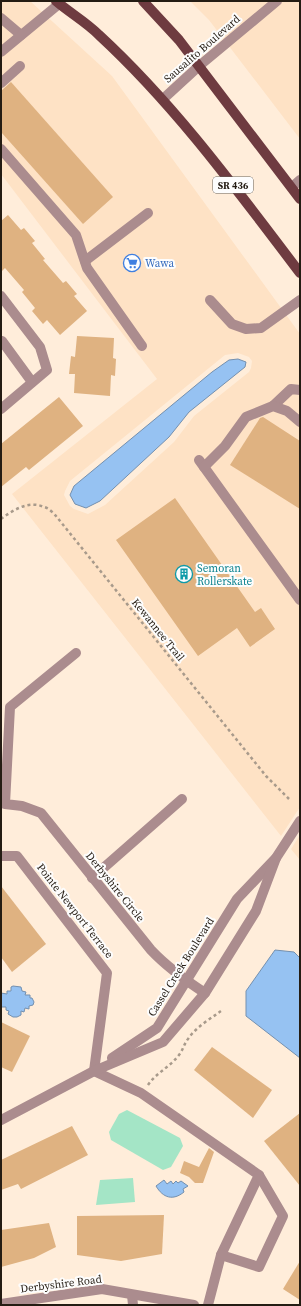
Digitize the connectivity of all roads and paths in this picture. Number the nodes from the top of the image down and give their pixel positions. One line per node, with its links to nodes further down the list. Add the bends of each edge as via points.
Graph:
1 (143, 1): 8 (main road)
2 (277, 1): 8 (street, Sausalito Boulevard)
3 (58, 2): 5 (street); 10 (main road, SR 436, via 99,34)
4 (1, 18): 5 (street)
5 (22, 35): 6 (street)
6 (1, 52)
7 (20, 66): 9 (street)
8 (199, 66): 10 (street, Sausalito Boulevard); 13 (main road)
9 (1, 83)
10 (163, 99): 17 (main road, SR 436)
11 (1, 149): 16 (street, via 76,235)
12 (300, 180): 13 (street)
13 (292, 188): 14 (main road)
14 (300, 199)
15 (148, 213): 16 (street)
16 (85, 260): 22 (street)
17 (300, 272)
18 (1, 296): 23 (street, via 40,347 46,370)
19 (210, 300): 20 (street, via 232,324 246,329 261,328)
20 (300, 300)
21 (2, 342): 23 (street)
22 (142, 346)
23 (32, 382): 26 (street)
24 (300, 390): 25 (street, via 291,389)
25 (274, 406): 27 (street, via 287,411); 29 (street, via 246,417 225,446 202,463)
26 (1, 409)
27 (300, 422)
28 (1, 519): 32 (path, Kewannee Trail, via 16,509 33,504 45,507 56,516 266,776)
29 (299, 597)
30 (76, 653): 36 (street, Derbyshire Circle, via 10,707 5,804 22,806 41,813)
31 (182, 799): 36 (street)
32 (289, 799)
33 (300, 821): 35 (street, Cassel Creek Boulevard)
34 (1, 856): 40 (street, Pointe Newport Terrace, via 17,856 107,973)
35 (276, 858): 37 (street, Cassel Creek Boulevard, via 237,899); 38 (street, Cassel Creek Boulevard, via 256,911)
36 (92, 878): 37 (street, Derbyshire Circle, via 151,950 163,963)
37 (187, 981): 38 (street, Derbyshire Circle); 40 (street, Cassel Creek Boulevard, via 157,1028)
38 (205, 993): 40 (street, Cassel Creek Boulevard, via 163,1042)
39 (221, 1011): 41 (path, via 189,1038 179,1055 152,1079)
40 (94, 1071): 41 (street); 42 (street)
41 (141, 1093): 43 (street)
42 (1, 1120)
43 (259, 1175): 44 (street); 44 (street, via 283,1216 259,1267)
44 (221, 1255): 49 (street)
45 (132, 1295): 46 (street, Derbyshire Road, via 102,1289); 47 (street); 48 (street, Derbyshire Road)
46 (1, 1304)
47 (134, 1305)
48 (194, 1305)
49 (208, 1305)

